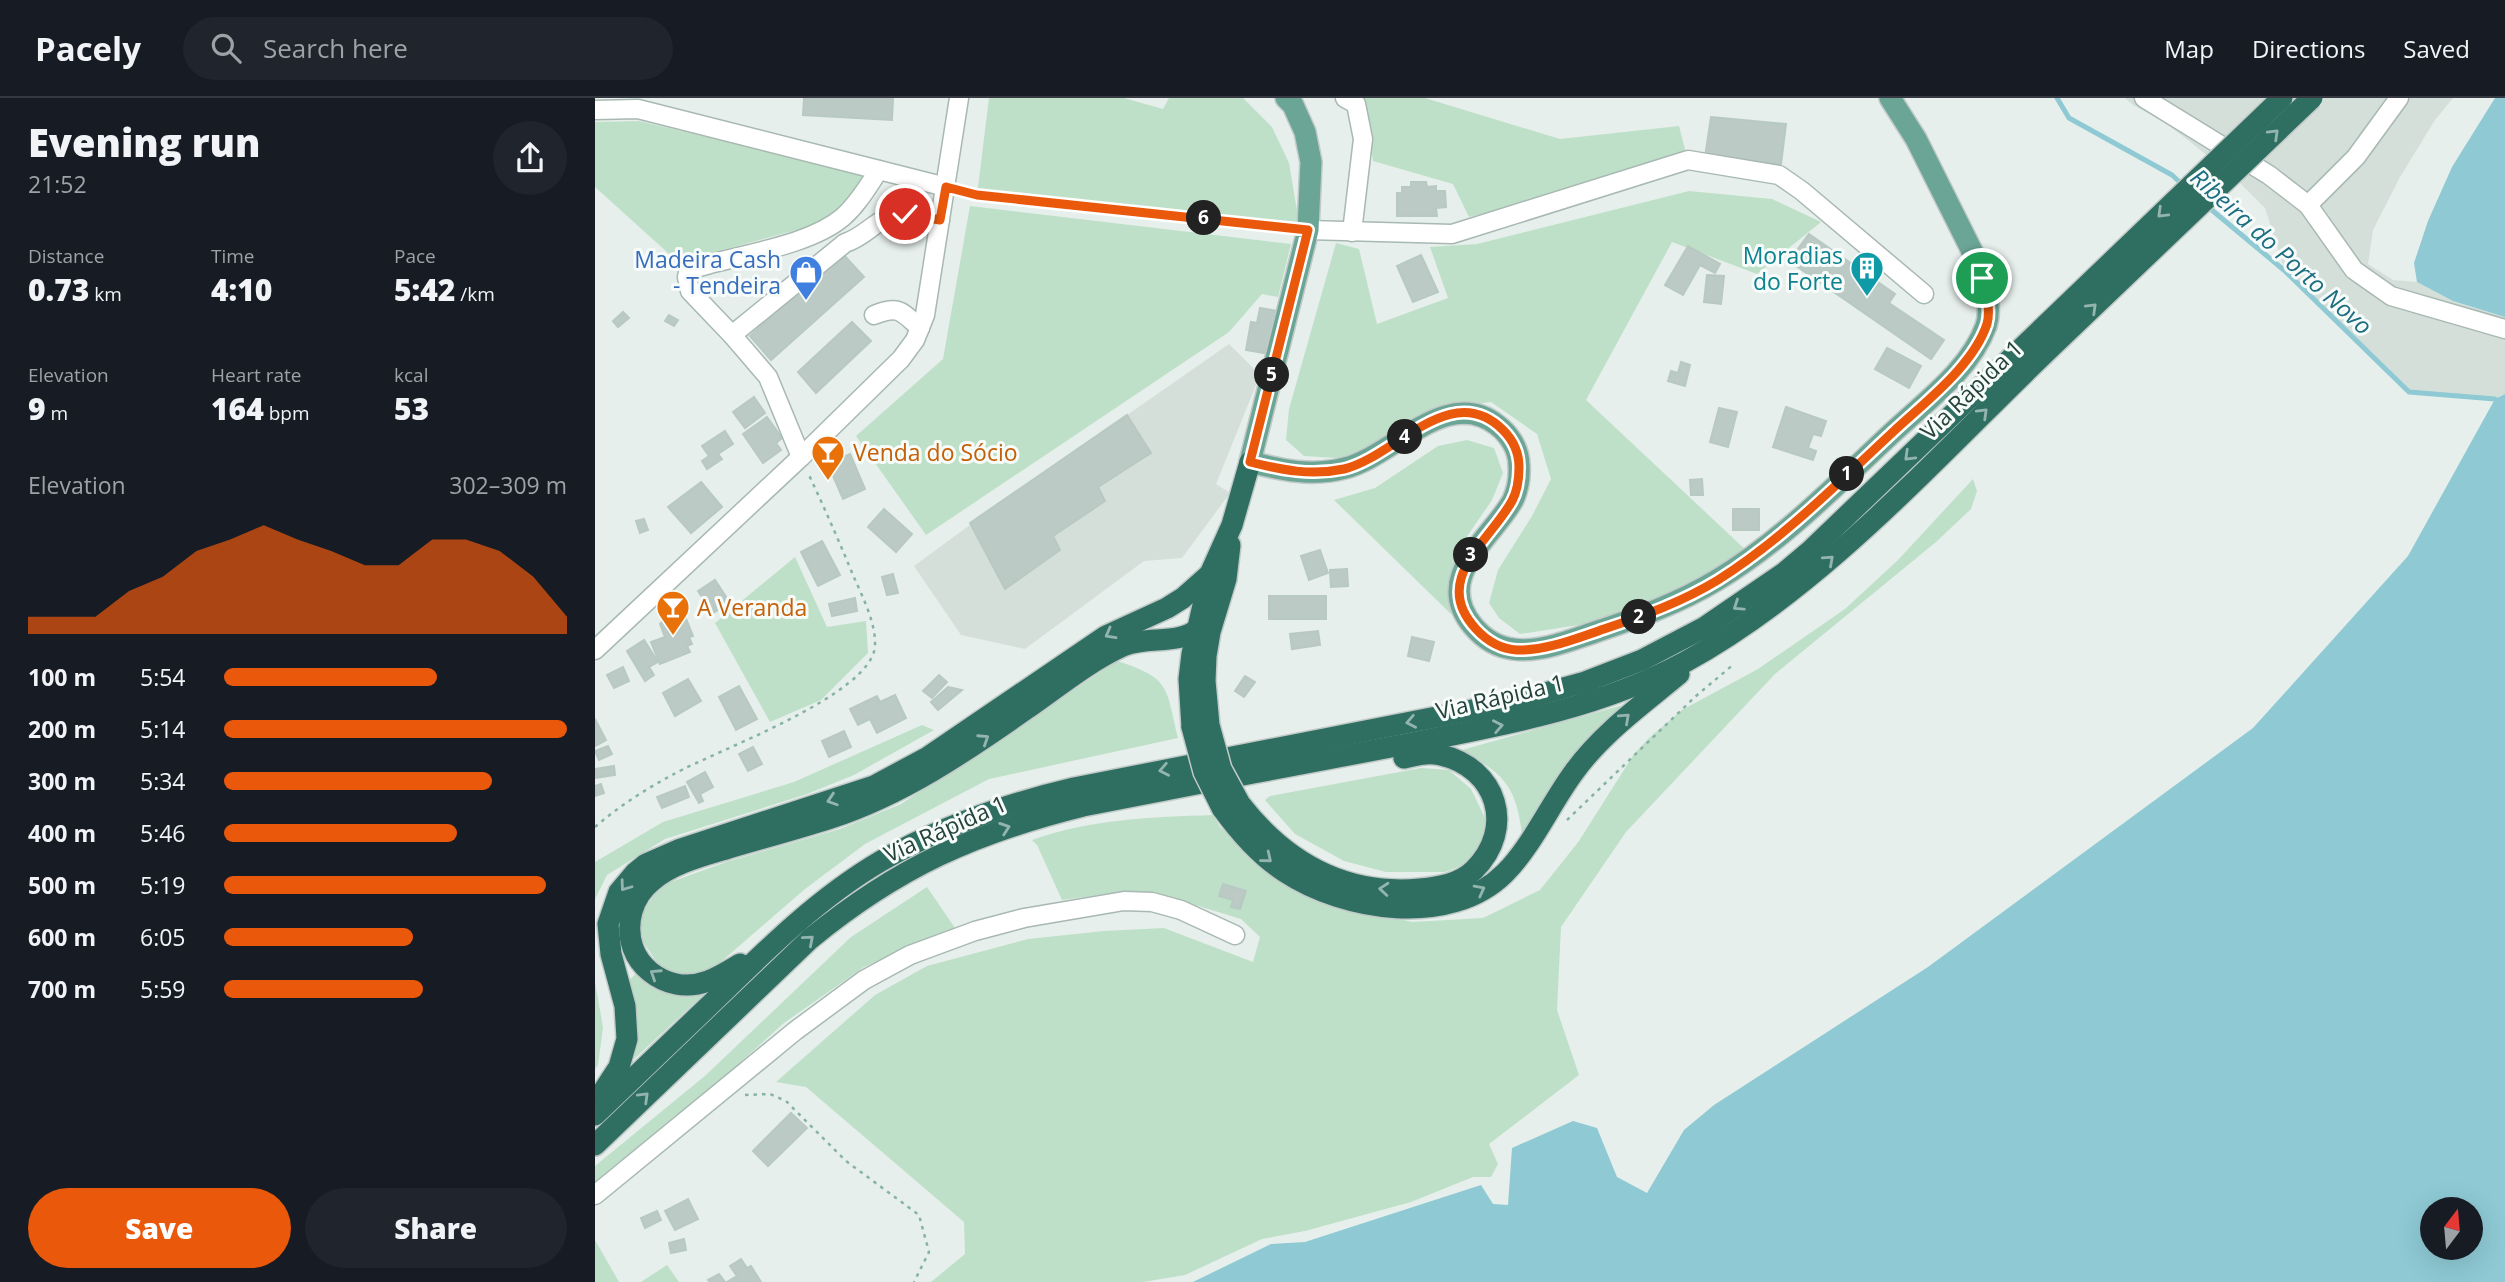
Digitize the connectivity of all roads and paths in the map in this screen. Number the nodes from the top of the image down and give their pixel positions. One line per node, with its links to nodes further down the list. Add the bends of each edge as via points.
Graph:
1 (959, 98): 11 (street)
2 (1286, 98): 14 (main road, via 1305,132 1311,162)
3 (1345, 98): 15 (street, via 1356,104 1363,139)
4 (1890, 98): 23 (main road, via 1916,139 1977,261 1989,313 1986,326 1970,356 1939,389 1789,528 1717,580 1655,612 1590,634 1547,647 1501,647 1471,623 1460,592 1465,565 1511,503 1519,480 1515,447 1495,422 1450,413 1346,468 1289,471)
5 (2144, 98): 12 (street, via 2269,175)
6 (2282, 98): 21 (highway, Via Rápida 1, one-way to 21, bridge)
7 (2312, 98): 21 (highway, Via Rápida 1, one-way to 7, bridge)
8 (2399, 98): 12 (street, via 2356,158)
9 (595, 110): 10 (street, via 638,108)
10 (879, 170): 11 (street); 20 (street, via 860,199 829,227 688,273 690,291)
11 (946, 187): 13 (street); 14 (path, via 977,195)
12 (2308, 205): 19 (street, via 2354,270 2391,296)
13 (940, 220): 18 (street); 20 (street, via 905,214 885,218 845,243)
14 (1308, 230): 15 (street); 23 (main road)
15 (1352, 232): 16 (street, via 1452,233 1688,160 1779,174)
16 (1924, 294)
17 (874, 315): 18 (street, via 897,310)
18 (920, 328): 22 (street, via 901,359)
19 (2505, 329)
20 (732, 335): 22 (street, via 768,377)
21 (2036, 348): 29 (highway, Via Rápida 1, one-way to 21, via 1769,609 1822,566); 39 (highway, Via Rápida 1, one-way to 39, via 1793,565 1705,627 1642,660 1513,702 1016,802 947,827 879,863)
22 (801, 457): 30 (street); 37 (path, via 868,610 873,658 823,702 674,774 616,808)
23 (1250, 462): 24 (highway)
24 (1232, 525): 25 (highway); 27 (highway, via 1226,579)
25 (1210, 574): 26 (highway, via 1183,598); 27 (highway)
26 (1149, 616): 27 (highway, via 1180,620); 41 (highway, one-way to 41, via 1106,636 928,757 874,786 678,850 635,873 619,892 608,924 627,1039 619,1067)
27 (1205, 630): 28 (highway, via 1182,638); 32 (highway, via 1192,654); 33 (highway)
28 (1140, 642): 32 (highway, via 1170,655); 39 (highway, one-way to 28, via 709,981 677,984 657,976 641,962 631,942 632,909 643,889 689,860 880,800 988,737 1097,660)
29 (1715, 644): 34 (highway, Via Rápida 1, one-way to 29, via 1535,718 1622,691); 35 (highway, one-way to 29, via 1249,843 1305,884 1329,894 1390,908 1464,898 1505,874 1575,770 1609,732)
30 (595, 650)
31 (1734, 664): 36 (path)
32 (1189, 679): 33 (highway)
33 (1201, 726): 35 (highway, bridge, via 1204,772)
34 (1238, 776): 35 (highway, one-way to 35, via 1341,769 1440,755 1479,774 1494,797 1496,828 1489,850 1467,877 1434,887 1382,889 1329,876 1304,864); 43 (highway, Via Rápida 1, one-way to 34, via 810,939 893,879 964,843 1028,820)
35 (1231, 806)
36 (1565, 822)
37 (595, 827)
38 (1235, 935): 44 (street, via 1181,910 1124,901 1024,918 910,955 863,980 795,1031)
39 (769, 947): 42 (highway, Via Rápida 1)
40 (743, 1095): 45 (path, via 769,1094 786,1101 846,1161 919,1215 929,1252)
41 (595, 1103)
42 (595, 1115)
43 (595, 1144)
44 (595, 1195)
45 (914, 1282)

